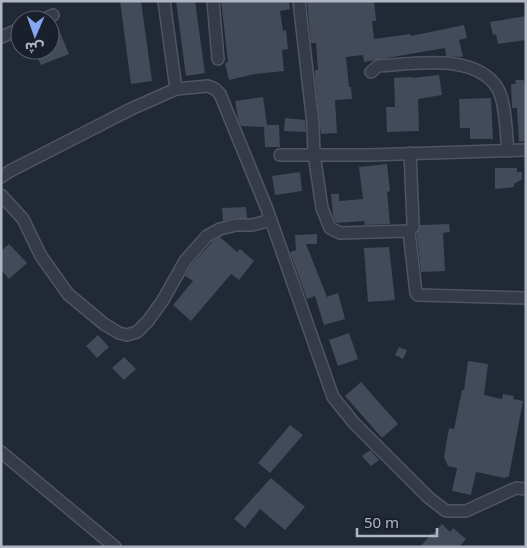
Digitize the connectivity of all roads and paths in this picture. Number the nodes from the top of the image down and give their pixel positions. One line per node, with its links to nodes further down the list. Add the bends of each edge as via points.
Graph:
1 (164, 1): 6 (street)
2 (213, 1): 4 (street)
3 (299, 1): 10 (street)
4 (218, 59)
5 (371, 72): 8 (street, via 378,66 443,62 475,70 498,90)
6 (176, 89): 12 (street); 14 (street, via 208,86 220,94)
7 (526, 150): 8 (street)
8 (508, 151): 9 (street)
9 (410, 153): 10 (street); 15 (street, via 413,228)
10 (314, 154): 11 (street); 15 (street, via 322,208 332,231 340,234)
11 (280, 155)
12 (1, 177)
13 (1, 195): 14 (street, via 23,219 40,256 68,294 104,324 127,335 148,322 185,261 207,236 236,225)
14 (271, 220): 18 (street, via 333,397 354,423 446,511 466,511 516,488)
15 (409, 231): 16 (street, via 418,295)
16 (526, 298)
17 (1, 452): 19 (street)
18 (526, 490)
19 (115, 547)

